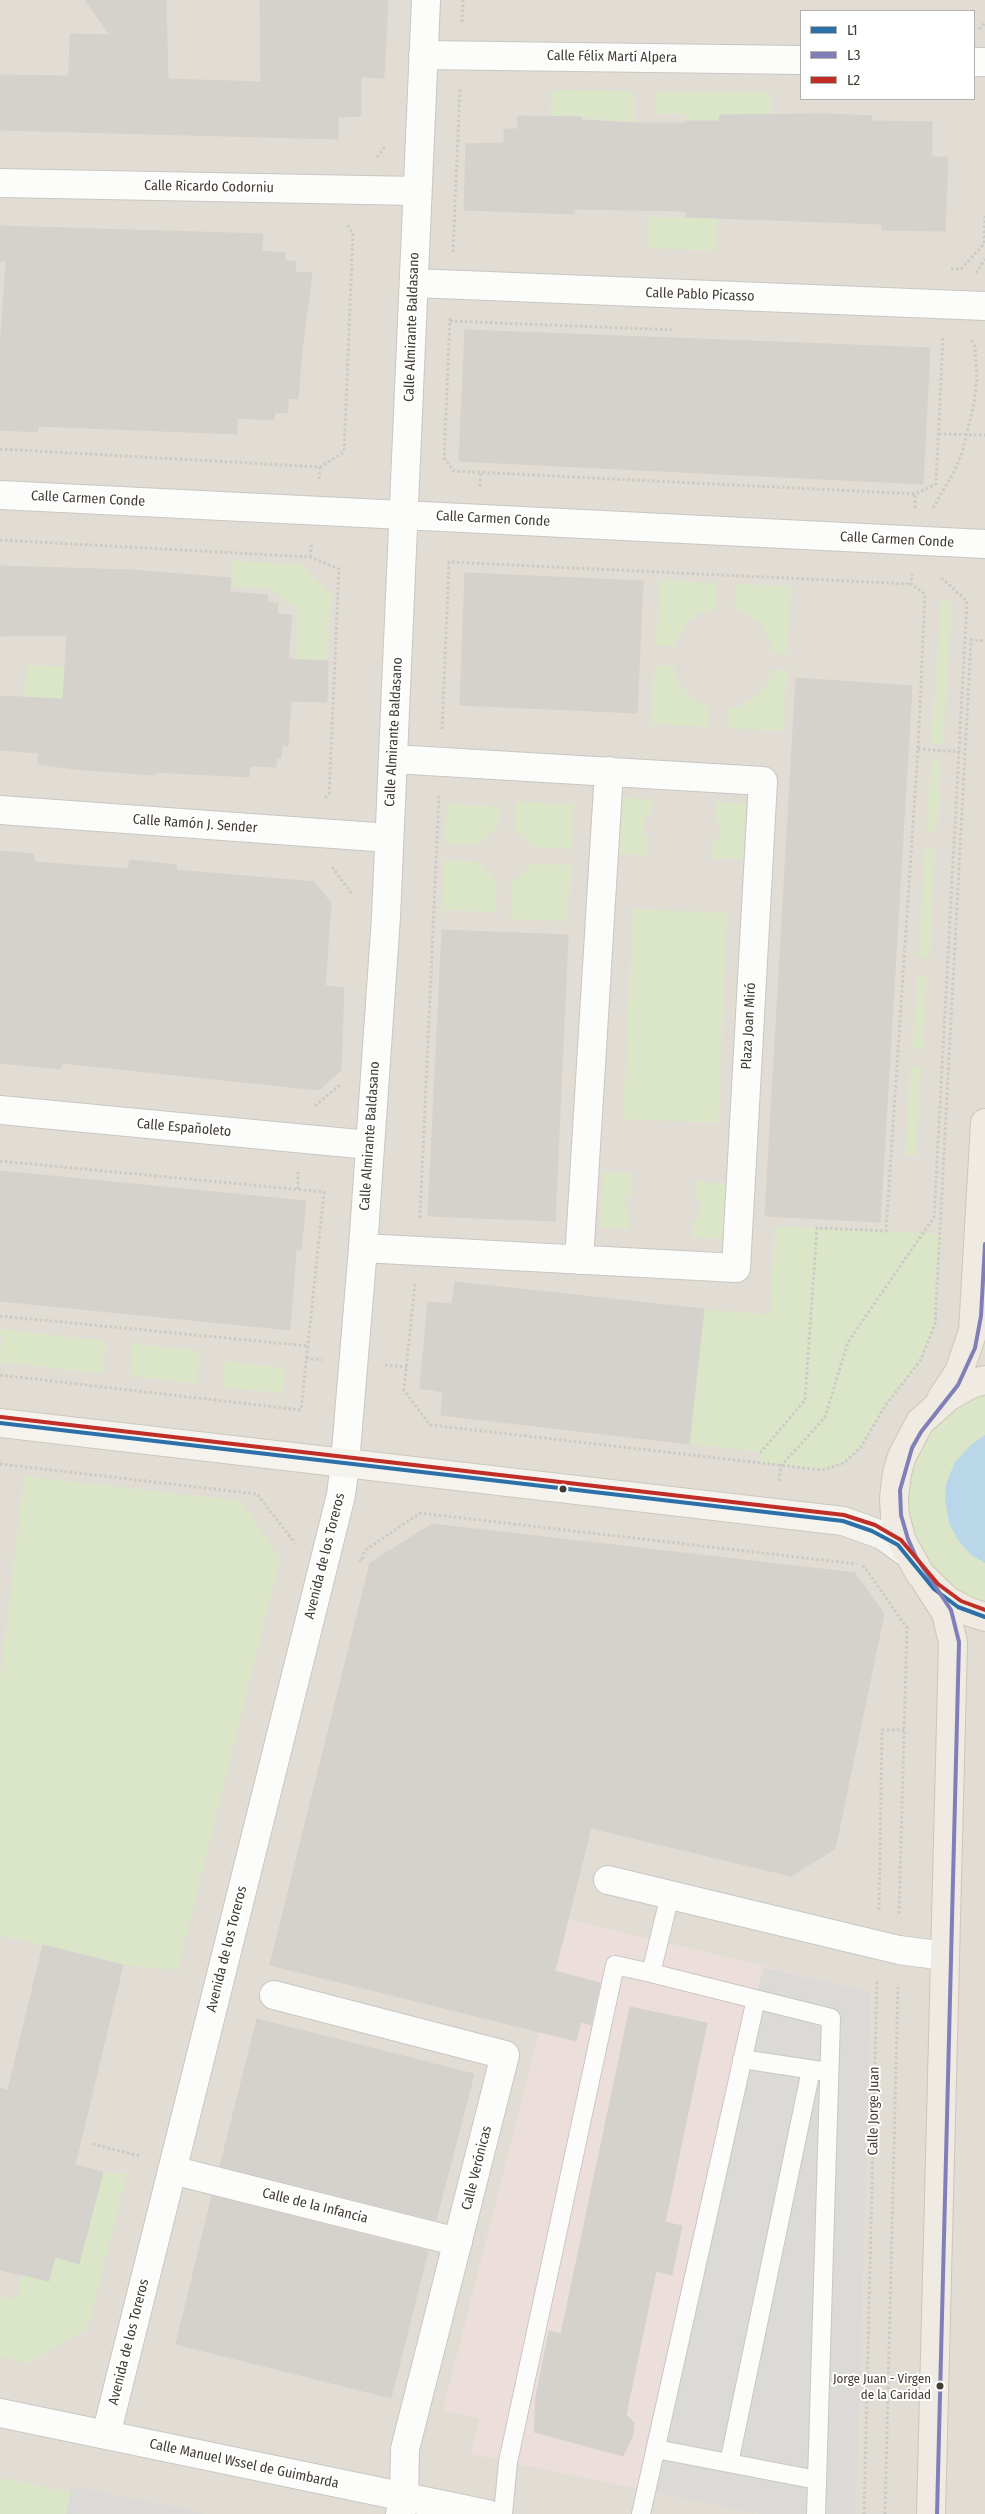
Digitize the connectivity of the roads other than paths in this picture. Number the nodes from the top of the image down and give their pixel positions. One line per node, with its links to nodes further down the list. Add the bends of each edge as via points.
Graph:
1 (426, 0): 2 (street, Calle Almirante Baldasano)
2 (423, 55): 3 (street, Calle Félix Martí Alpera); 5 (street, Calle Almirante Baldasano)
3 (800, 60)
4 (0, 183): 5 (street, Calle Ricardo Codorniu)
5 (417, 191): 6 (street, Calle Almirante Baldasano)
6 (414, 284): 7 (street, Calle Pablo Picasso); 9 (street, Calle Almirante Baldasano)
7 (985, 306)
8 (0, 495): 9 (street, Calle Carmen Conde)
9 (404, 515): 10 (street, Calle Carmen Conde); 11 (street, Calle Almirante Baldasano)
10 (985, 544)
11 (393, 759): 12 (street, Plaza Joan Miró); 14 (street, Calle Almirante Baldasano)
12 (609, 771): 19 (street); 19 (street, Plaza Joan Miró, via 763,780 736,1268)
13 (0, 810): 14 (street, Calle Ramón J. Sender)
14 (389, 838): 17 (street, Calle Almirante Baldasano)
15 (0, 1110): 17 (street, Calle Españoleto)
16 (985, 1123): 21 (main road, via 973,1331 948,1391)
17 (369, 1145): 18 (street, Calle Almirante Baldasano)
18 (363, 1248): 19 (street, Plaza Joan Miró); 23 (street, Calle Almirante Baldasano)
19 (579, 1260)
20 (985, 1380): 21 (main road, via 953,1393)
21 (931, 1410): 24 (main road, via 910,1438 897,1473 894,1508)
22 (0, 1423): 23 (main road)
23 (345, 1463): 24 (main road, via 843,1521 891,1540); 36 (street, Avenida de los Toreros, via 341,1494)
24 (907, 1553): 25 (main road)
25 (926, 1582): 26 (main road, via 948,1601); 29 (main road, via 946,1613 953,1642)
26 (985, 1617)
27 (608, 1880): 28 (street)
28 (670, 1895): 29 (street, via 889,1947); 30 (lane)
29 (945, 1956): 48 (main road)
30 (651, 1973): 32 (lane); 45 (lane, via 615,1965 508,2462)
31 (274, 1995): 37 (street, Calle Verónicas, via 505,2055)
32 (756, 1999): 33 (lane); 35 (lane, via 831,2018)
33 (742, 2059): 34 (lane); 40 (lane)
34 (811, 2070): 35 (lane); 41 (lane)
35 (830, 2073): 42 (lane)
36 (172, 2170): 37 (street, Calle de la Infancia); 39 (street, Avenida de los Toreros)
37 (458, 2242): 43 (street, Calle Verónicas, via 405,2449)
38 (0, 2413): 39 (street, Calle Manuel Wssel de Guimbarda)
39 (106, 2435): 43 (street, Calle Manuel Wssel de Guimbarda)
40 (656, 2449): 41 (lane); 46 (lane)
41 (729, 2463): 42 (lane)
42 (817, 2480): 47 (lane)
43 (402, 2505): 44 (street, Calle Manuel Wssel de Guimbarda)
44 (487, 2514)
45 (503, 2514)
46 (641, 2514)
47 (816, 2514)
48 (931, 2514)

